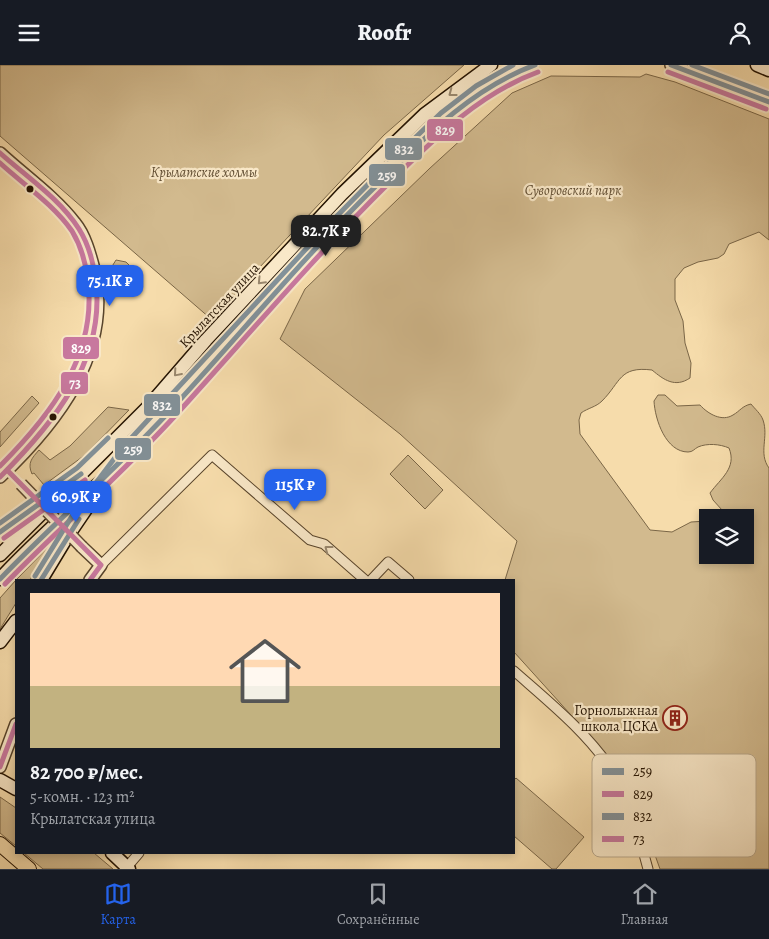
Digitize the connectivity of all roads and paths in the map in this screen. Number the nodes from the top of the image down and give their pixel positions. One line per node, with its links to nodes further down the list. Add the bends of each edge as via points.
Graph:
1 (491, 65): 11 (main road, Крылатская улица, one-way to 11, via 425,114 342,194 148,407)
2 (535, 65): 5 (street)
3 (671, 65): 7 (street)
4 (756, 65): 6 (main road)
5 (526, 67): 9 (main road, via 488,87 436,127 355,205)
6 (769, 70)
7 (769, 102)
8 (0, 153): 10 (street, via 76,224 91,256 97,305 95,333 81,375 67,400)
9 (134, 448): 15 (main road); 16 (main road, via 98,490)
10 (4, 474): 14 (street, bridge, via 21,484)
11 (82, 474): 12 (main road); 13 (main road, Крылатская улица)
12 (0, 532)
13 (0, 555)
14 (101, 565): 17 (street); 18 (street, one-way to 14, via 324,544 310,540 212,455)
15 (0, 579)
16 (42, 579)
17 (91, 579)
18 (364, 579)
19 (372, 579): 20 (street, via 388,562)
20 (408, 579)
21 (15, 622): 22 (main road)
22 (0, 642)
23 (515, 672): 25 (street, via 568,717)
24 (15, 727): 26 (street)
25 (598, 754)
26 (0, 767)
27 (0, 781): 28 (main road)
28 (15, 788)
29 (0, 844): 34 (main road)
30 (113, 854): 33 (main road)
31 (138, 854): 33 (street)
32 (644, 857): 35 (street)
33 (128, 868)
34 (29, 869)
35 (648, 869)

